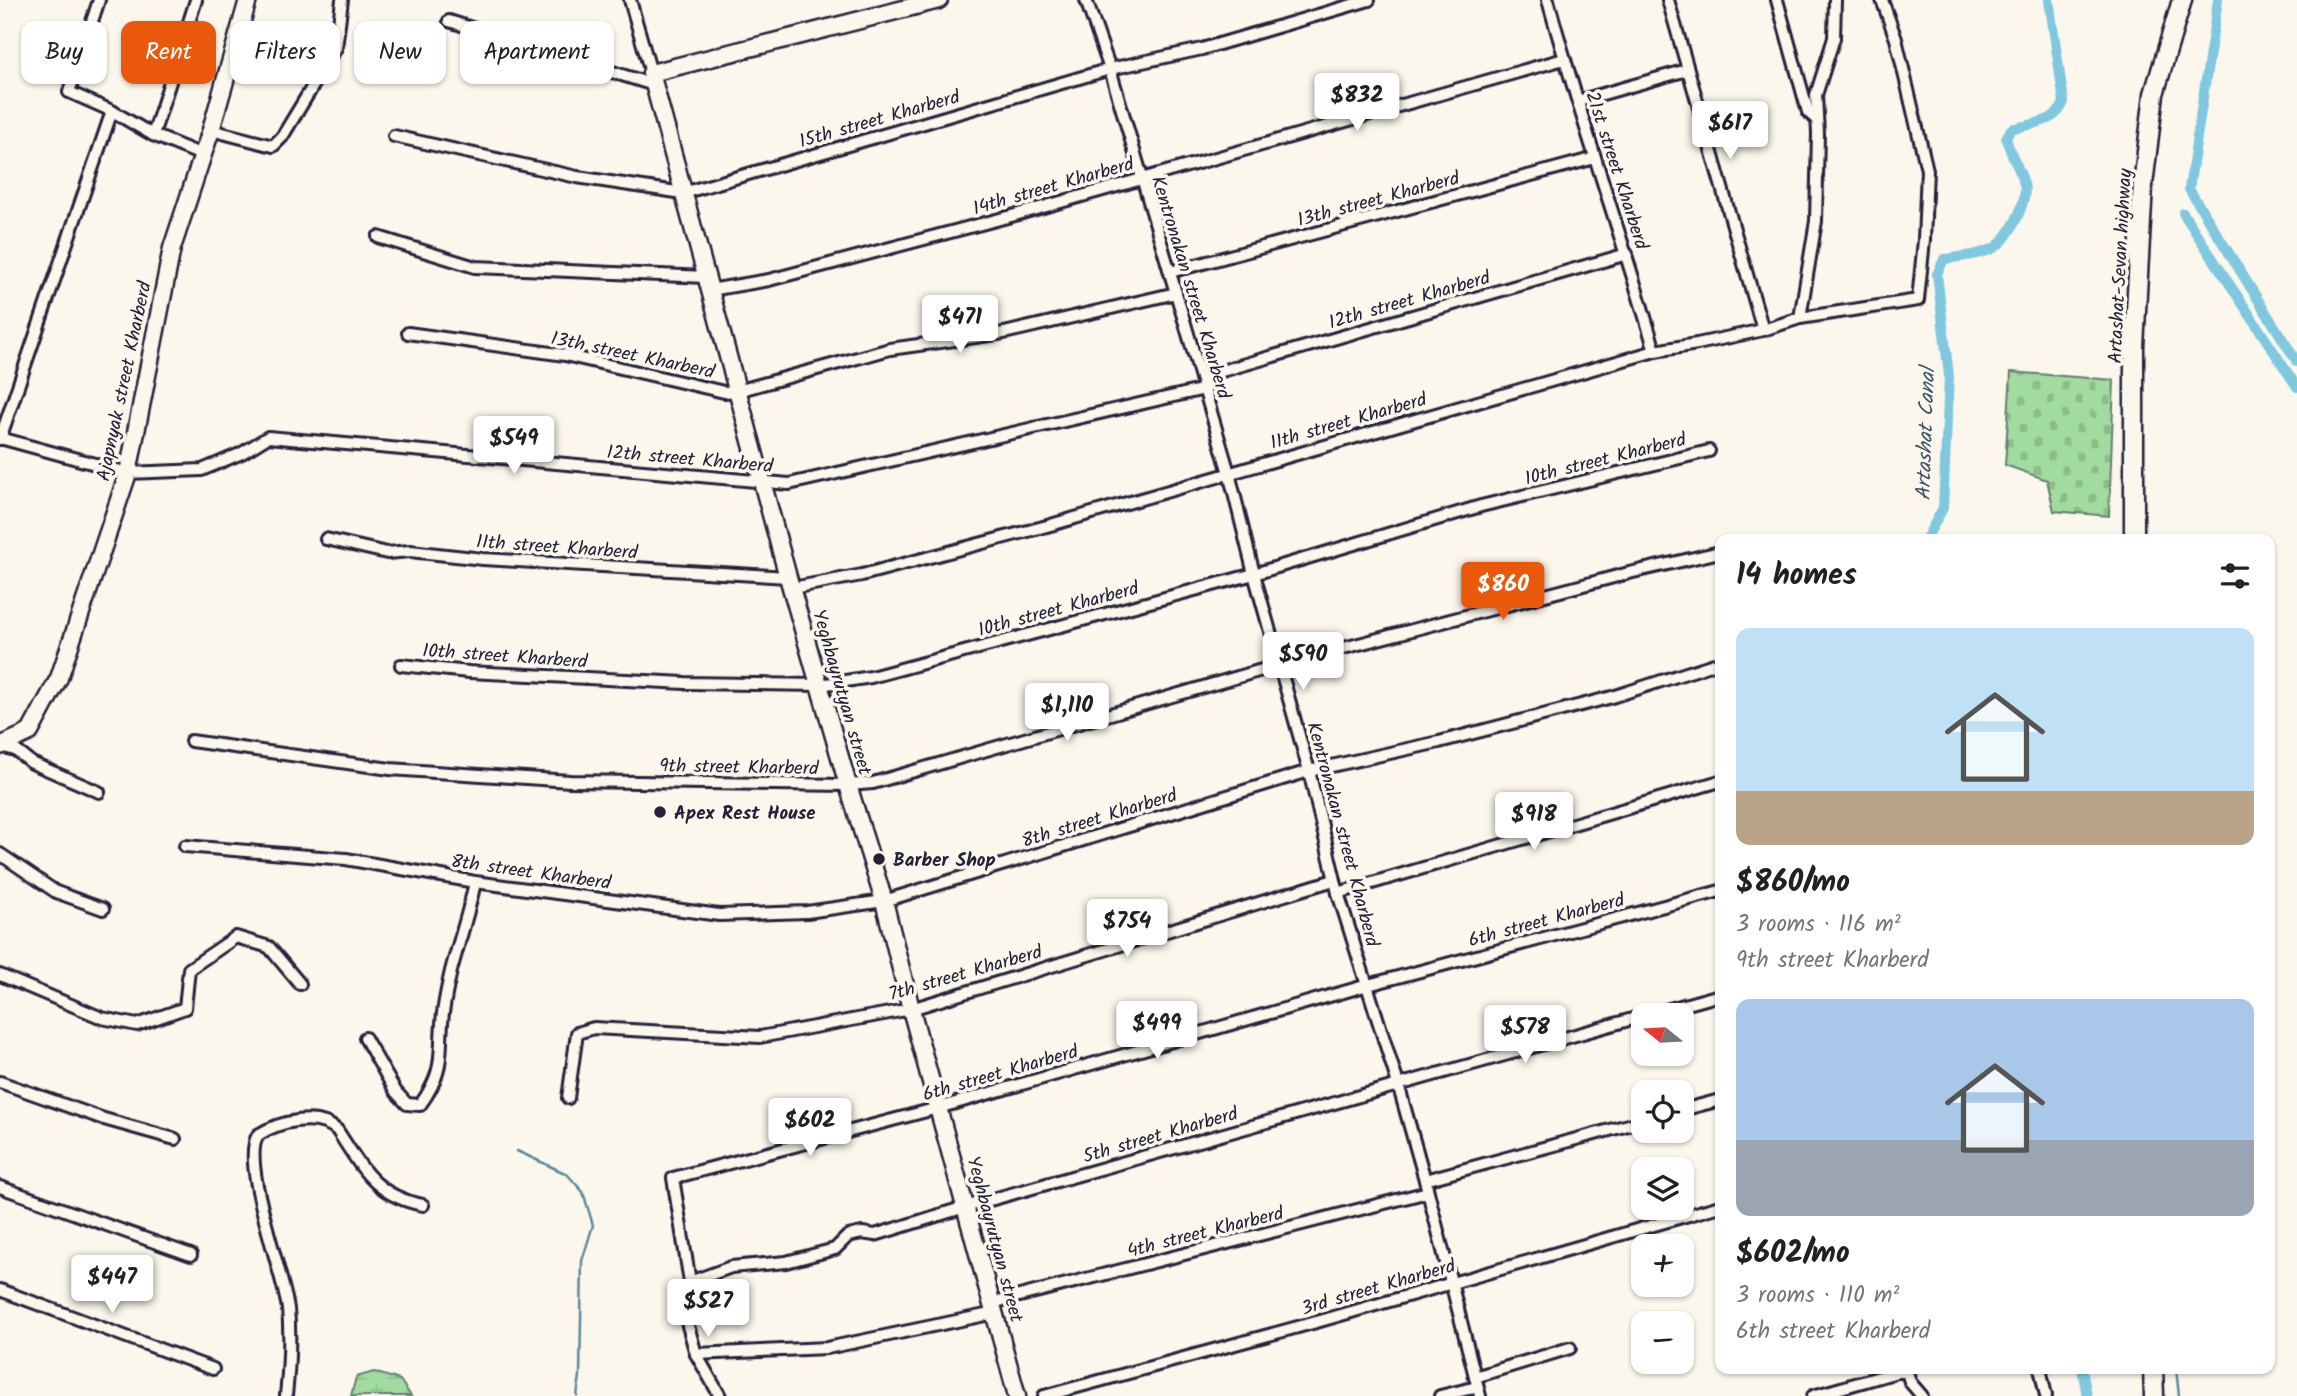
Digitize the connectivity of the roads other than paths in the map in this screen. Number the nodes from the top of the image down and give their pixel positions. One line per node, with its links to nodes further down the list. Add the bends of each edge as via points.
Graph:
1 (99, 0): 21 (street, via 69,92)
2 (196, 0): 24 (street)
3 (248, 0): 23 (street, Ajapnyak street Kharberd)
4 (342, 0): 23 (street, via 336,48 273,146)
5 (630, 0): 19 (street, Yeghbayrutyan street)
6 (939, 0): 19 (street)
7 (1086, 0): 17 (street, Kentronakan street Kharberd)
8 (1369, 0): 17 (street, 15th street Kharberd, via 1202,49)
9 (1548, 0): 16 (street, 21st street Kharberd)
10 (1668, 0): 18 (street)
11 (1777, 0): 22 (street, via 1808,112)
12 (1835, 0): 22 (street, via 1834,38 1816,95)
13 (1882, 0): 35 (street, 11th street Kharberd, via 1896,39 1927,170 1917,300)
14 (2182, 0): 47 (main road, Artashat-Sevan highway, via 2154,94 2143,185 2134,348)
15 (449, 21): 19 (street)
16 (1564, 59): 20 (street, 21st street Kharberd); 28 (street, 14th street Kharberd)
17 (1110, 69): 28 (street, Kentronakan street Kharberd); 29 (street, 15th street Kharberd)
18 (1687, 70): 20 (street); 36 (street)
19 (652, 79): 29 (street, Yeghbayrutyan street)
20 (1578, 100): 27 (street, 21st street Kharberd)
21 (112, 111): 24 (street); 42 (street)
22 (1816, 119): 35 (street, via 1816,221)
23 (211, 130): 26 (street, Ajapnyak street Kharberd)
24 (153, 135): 26 (street)
25 (394, 136): 29 (street, 15th street Kharberd, via 577,177)
26 (202, 155): 45 (street, Ajapnyak street Kharberd, via 172,248)
27 (1595, 158): 31 (street, 21st street Kharberd); 32 (street, 13th street Kharberd)
28 (1141, 178): 32 (street, Kentronakan street Kharberd); 33 (street, 14th street Kharberd, via 769,280)
29 (683, 193): 33 (street, Yeghbayrutyan street)
30 (378, 237): 33 (street, 14th street Kharberd, via 475,267)
31 (1627, 254): 38 (street, 21st street Kharberd); 39 (street, 12th street Kharberd)
32 (1170, 272): 34 (street, Kentronakan street Kharberd)
33 (708, 283): 41 (street, Yeghbayrutyan street)
34 (1176, 293): 39 (street, Kentronakan street Kharberd); 41 (street, 13th street Kharberd, via 1004,333 890,349)
35 (1800, 318): 36 (street, 11th street Kharberd)
36 (1763, 330): 38 (street, 11th street Kharberd)
37 (408, 333): 41 (street, 13th street Kharberd, via 565,355 682,384)
38 (1655, 351): 44 (street, 11th street Kharberd)
39 (1201, 377): 40 (street, Kentronakan street Kharberd)
40 (1205, 389): 44 (street, Kentronakan street Kharberd); 46 (street, 12th street Kharberd, via 789,484)
41 (737, 391): 46 (street, Yeghbayrutyan street)
42 (0, 438): 45 (street, 12th street Kharberd)
43 (1709, 451): 50 (street, 10th street Kharberd, via 1481,506)
44 (1229, 472): 50 (street, Kentronakan street Kharberd); 51 (street, 11th street Kharberd, via 875,571)
45 (128, 473): 46 (street, 12th street Kharberd, via 202,470 268,438); 57 (street, Ajapnyak street Kharberd, via 59,678 30,732)
46 (762, 482): 51 (street, Yeghbayrutyan street)
47 (2134, 534)
48 (326, 539): 51 (street, 11th street Kharberd, via 387,554 410,551)
49 (1715, 553): 54 (street, 9th street Kharberd)
50 (1254, 574): 54 (street, Kentronakan street Kharberd); 55 (street, 10th street Kharberd, via 871,677)
51 (790, 583): 55 (street, Yeghbayrutyan street)
52 (401, 664): 55 (street, 10th street Kharberd, via 685,683)
53 (1715, 664): 58 (street, 8th street Kharberd, via 1612,697)
54 (1279, 665): 58 (street, Kentronakan street Kharberd); 60 (street, 9th street Kharberd, via 873,783)
55 (820, 685): 60 (street, Yeghbayrutyan street)
56 (191, 741): 60 (street, 9th street Kharberd, via 390,769 570,781)
57 (0, 746): 61 (street)
58 (1309, 771): 64 (street, Kentronakan street Kharberd); 68 (street, 8th street Kharberd)
59 (1715, 782): 67 (street)
60 (848, 785): 68 (street, Yeghbayrutyan street)
61 (99, 792)
62 (185, 845): 65 (street, 8th street Kharberd, via 345,859)
63 (0, 854): 69 (street, via 56,892)
64 (1335, 880): 67 (street, Kentronakan street Kharberd); 75 (street, 7th street Kharberd)
65 (475, 882): 68 (street, 8th street Kharberd, via 719,915 807,912); 77 (street, via 443,1013 441,1063 420,1105 407,1104 396,1092)
66 (1715, 892): 72 (street, 6th street Kharberd)
67 (1338, 893): 72 (street, Kentronakan street Kharberd)
68 (884, 901): 75 (street, Yeghbayrutyan street)
69 (103, 909)
70 (0, 975): 71 (street, via 102,1018 137,1025 185,1008 189,969 236,937 269,947)
71 (300, 984)
72 (1368, 985): 79 (street, Kentronakan street Kharberd); 83 (street, 6th street Kharberd)
73 (1715, 996): 74 (street, 5th street Kharberd)
74 (1692, 1003)
75 (911, 1009): 80 (street, 7th street Kharberd, via 760,1037 594,1028 577,1032); 83 (street, Yeghbayrutyan street)
76 (1631, 1020): 79 (street, 5th street Kharberd)
77 (365, 1038)
78 (0, 1082): 85 (street)
79 (1398, 1084): 86 (street, Kentronakan street Kharberd); 90 (street, 5th street Kharberd)
80 (568, 1098)
81 (1715, 1101): 82 (street)
82 (1694, 1107)
83 (938, 1108): 90 (street, Yeghbayrutyan street); 93 (street, 6th street Kharberd, via 673,1178)
84 (1631, 1124): 86 (street)
85 (175, 1139)
86 (1425, 1180): 88 (street, Kentronakan street Kharberd)
87 (0, 1187): 92 (street)
88 (1428, 1192): 94 (street, Kentronakan street Kharberd); 96 (street, 4th street Kharberd)
89 (423, 1205): 105 (street, via 395,1198 377,1186 328,1123 281,1124 257,1135 252,1151 255,1176 288,1310)
90 (965, 1207): 93 (street, 5th street Kharberd, via 875,1236 848,1236 835,1249 786,1262 731,1267); 96 (street, Yeghbayrutyan street)
91 (1715, 1207): 94 (street, 3rd street Kharberd)
92 (191, 1255)
93 (690, 1282): 98 (street, via 685,1315)
94 (1451, 1283): 104 (street, Kentronakan street Kharberd); 108 (street, 3rd street Kharberd)
95 (0, 1290): 99 (street)
96 (993, 1308): 98 (street, 4th street Kharberd, via 827,1348); 107 (street, Yeghbayrutyan street)
97 (1570, 1348): 104 (street)
98 (696, 1354): 106 (street)
99 (213, 1369)
100 (1893, 1374): 110 (street)
101 (1908, 1374): 111 (street)
102 (2041, 1374): 112 (street)
103 (2152, 1374): 113 (main road)
104 (1477, 1387): 109 (street)
105 (286, 1396)
106 (720, 1396)
107 (1017, 1396)
108 (1044, 1396)
109 (1440, 1396)
110 (1813, 1396)
111 (1923, 1396)
112 (2046, 1396)
113 (2154, 1396)

